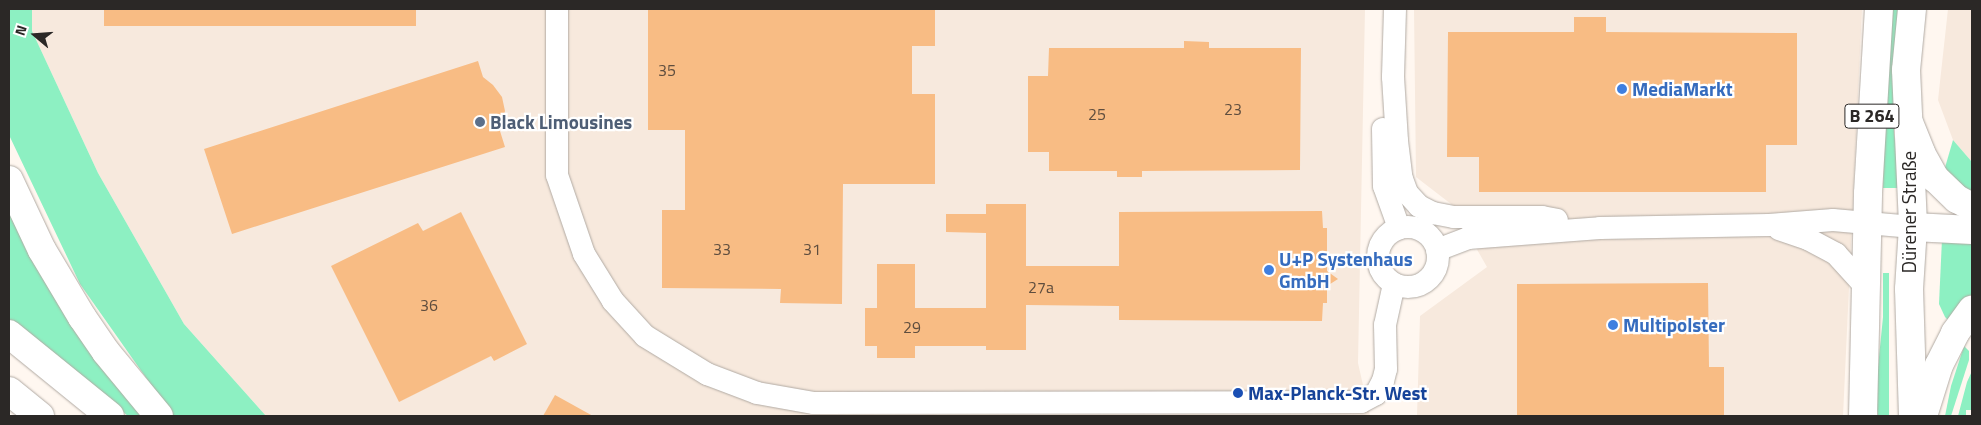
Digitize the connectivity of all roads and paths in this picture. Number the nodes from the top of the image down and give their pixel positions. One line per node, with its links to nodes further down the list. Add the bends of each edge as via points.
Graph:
1 (557, 9): 16 (street, via 556,175 584,254 613,301 645,336 707,374 757,393 814,403 1361,402 1376,394 1383,380 1386,368 1385,325)
2 (1395, 9): 5 (street)
3 (1879, 9): 9 (main road, Dürener Straße / B 264)
4 (1912, 9): 6 (main road, Dürener Straße / B 264, via 1906,70)
5 (1393, 76): 12 (street, via 1383,107 1384,186); 13 (street, via 1402,178 1407,193 1419,206 1454,217 1542,217)
6 (1908, 120): 8 (main road, via 1934,178 1957,199); 11 (main road, Dürener Straße / B 264)
7 (9, 180): 25 (main road, via 42,250 82,317)
8 (1972, 207)
9 (1868, 222): 10 (street, via 1833,220); 11 (street); 17 (main road, Dürener Straße / B 264)
10 (1769, 225): 13 (street); 17 (street, via 1808,238 1836,254)
11 (1913, 227): 14 (main road); 27 (main road, Dürener Straße / B 264, via 1909,289)
12 (1398, 228): 15 (street, via 1422,230 1429,235); 16 (street, via 1386,236 1377,255 1382,274)
13 (1600, 228): 15 (street, via 1468,238)
14 (1972, 230)
15 (1437, 250): 16 (street, via 1436,268 1428,280 1410,288)
16 (1394, 284)
17 (1866, 287): 26 (main road, Dürener Straße / B 264)
18 (1972, 310): 28 (main road, via 1955,333 1939,365)
19 (9, 334): 21 (main road)
20 (9, 344): 21 (main road)
21 (53, 372): 24 (main road)
22 (9, 391): 23 (main road)
23 (40, 416)
24 (110, 416)
25 (158, 416)
26 (1862, 416)
27 (1913, 416)
28 (1923, 416)

